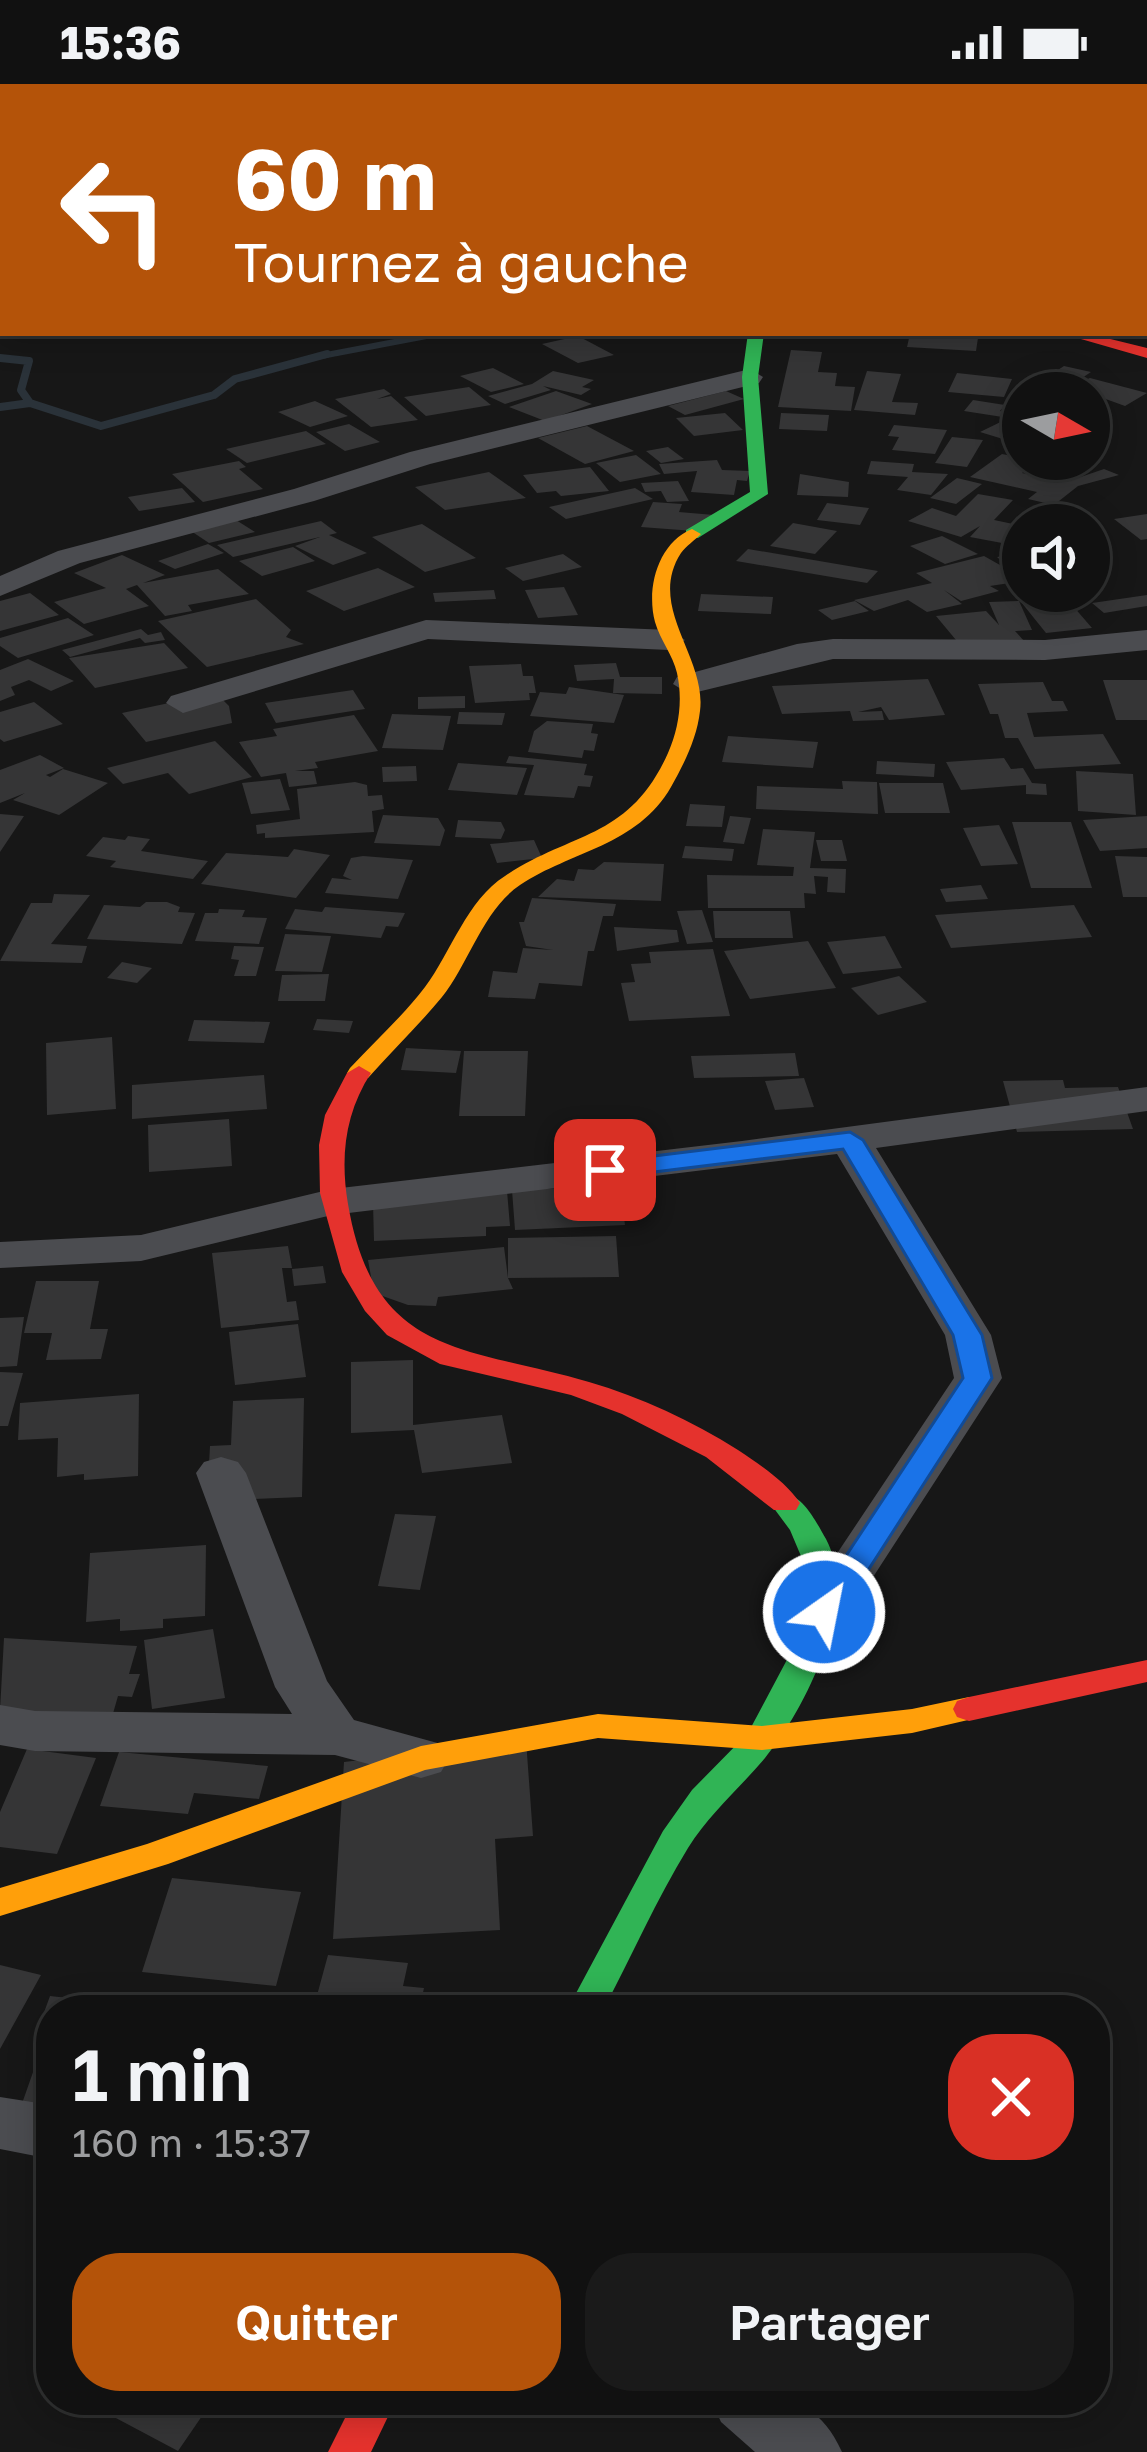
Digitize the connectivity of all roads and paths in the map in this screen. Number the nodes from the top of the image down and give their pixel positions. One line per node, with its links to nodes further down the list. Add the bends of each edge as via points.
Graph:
1 (756, 336): 4 (main road)
2 (1080, 336): 3 (main road)
3 (1147, 352)
4 (750, 377): 5 (street, via 420,458 69,557); 6 (main road, via 759,494 673,551 662,602)
5 (0, 587)
6 (669, 640): 8 (main road); 9 (street, via 426,629)
7 (1147, 640): 8 (street, via 1045,650 832,649)
8 (689, 684): 12 (main road, via 688,728 634,820 596,846 526,870 498,893 431,995 336,1106)
9 (183, 703)
10 (1147, 1099): 11 (street)
11 (850, 1140): 12 (street); 15 (street, via 968,1335 978,1378)
12 (332, 1202): 13 (street, via 141,1247); 15 (main road, via 362,1291 418,1347 582,1389 764,1482 800,1517 823,1560)
13 (0, 1255)
14 (221, 1473): 18 (street, via 294,1669)
15 (824, 1612): 19 (main road)
16 (1147, 1670): 19 (main road, via 912,1721)
17 (0, 1725): 18 (street)
18 (335, 1735): 20 (street)
19 (762, 1738): 20 (main road, via 598,1726); 22 (main road, via 692,1814)
20 (422, 1758): 21 (main road)
21 (0, 1902)
22 (593, 1995)
23 (0, 2122): 24 (street)
24 (36, 2129)
25 (368, 2415): 27 (main road)
26 (763, 2415): 28 (street)
27 (349, 2452)
28 (807, 2452)

